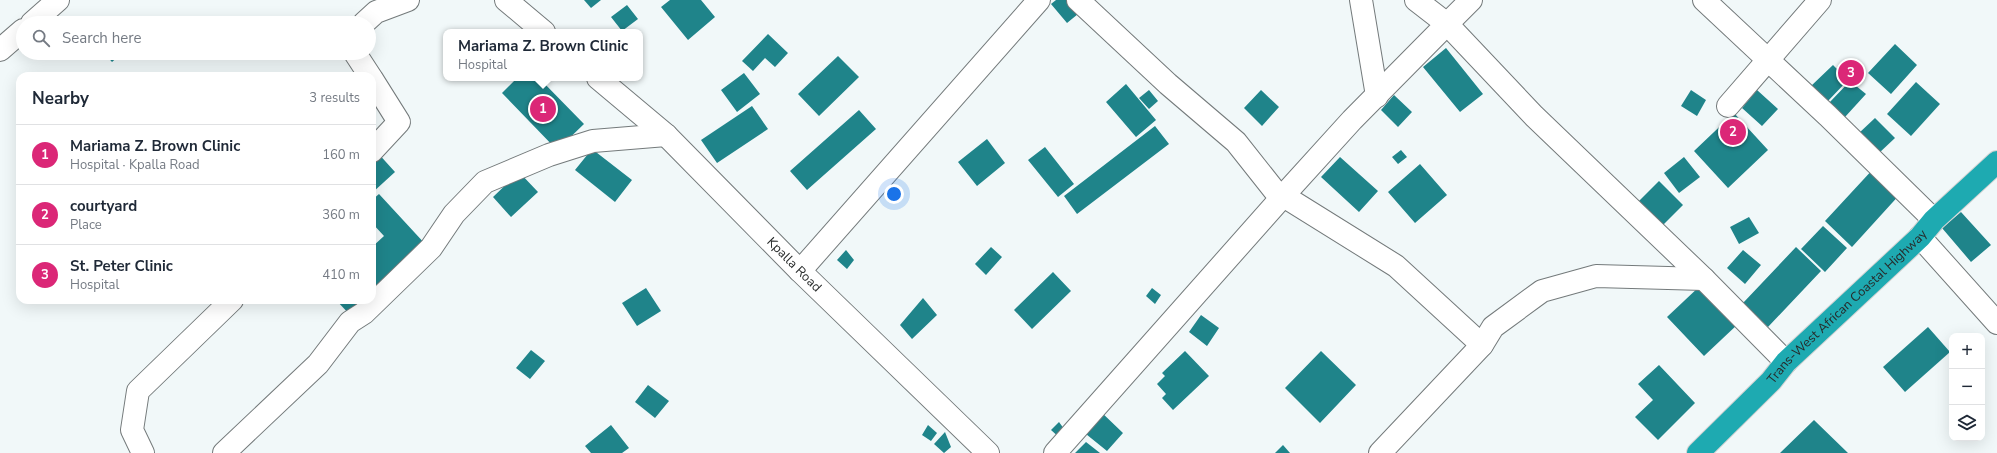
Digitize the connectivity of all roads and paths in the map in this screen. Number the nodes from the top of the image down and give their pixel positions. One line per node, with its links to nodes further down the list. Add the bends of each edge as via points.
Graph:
1 (58, 0): 11 (street)
2 (408, 0): 12 (street)
3 (506, 0): 14 (street)
4 (1039, 0): 30 (street)
5 (1078, 0): 27 (street, via 1168,84 1236,142 1274,190)
6 (1361, 0): 22 (street)
7 (1416, 0): 13 (street)
8 (1471, 0): 13 (street)
9 (1704, 0): 18 (street)
10 (1820, 0): 18 (street)
11 (40, 16)
12 (372, 16)
13 (1447, 24): 22 (street); 31 (street, via 1534,116)
14 (540, 29)
15 (16, 36): 16 (street)
16 (0, 50)
17 (360, 60): 19 (street)
18 (1768, 60): 23 (street); 28 (street)
19 (367, 72)
20 (602, 81): 24 (street, Kpalla Road)
21 (376, 85): 25 (street, via 399,122)
22 (1376, 96): 27 (street)
23 (1728, 106)
24 (666, 135): 30 (street, Kpalla Road); 32 (street, via 593,141 549,155 485,182 454,214 431,248)
25 (376, 147)
26 (1997, 162): 28 (highway, Trans-West African Coastal Highway)
27 (1283, 196): 36 (street, via 1396,266); 41 (street)
28 (1934, 220): 29 (highway, Trans-West African Coastal Highway)
29 (1920, 237): 35 (street); 37 (highway, Trans-West African Coastal Highway)
30 (800, 271): 40 (street, Kpalla Road)
31 (1704, 279): 36 (street, via 1596,276 1542,291 1494,327); 37 (street)
32 (376, 301)
33 (228, 304): 38 (street, via 138,391 132,430)
34 (373, 304): 39 (street, via 350,322 318,364)
35 (1997, 323)
36 (1482, 345): 42 (street)
37 (1786, 362): 43 (highway, Trans-West African Coastal Highway, via 1771,381)
38 (143, 453)
39 (224, 453)
40 (988, 453)
41 (1055, 453)
42 (1380, 453)
43 (1698, 453)

